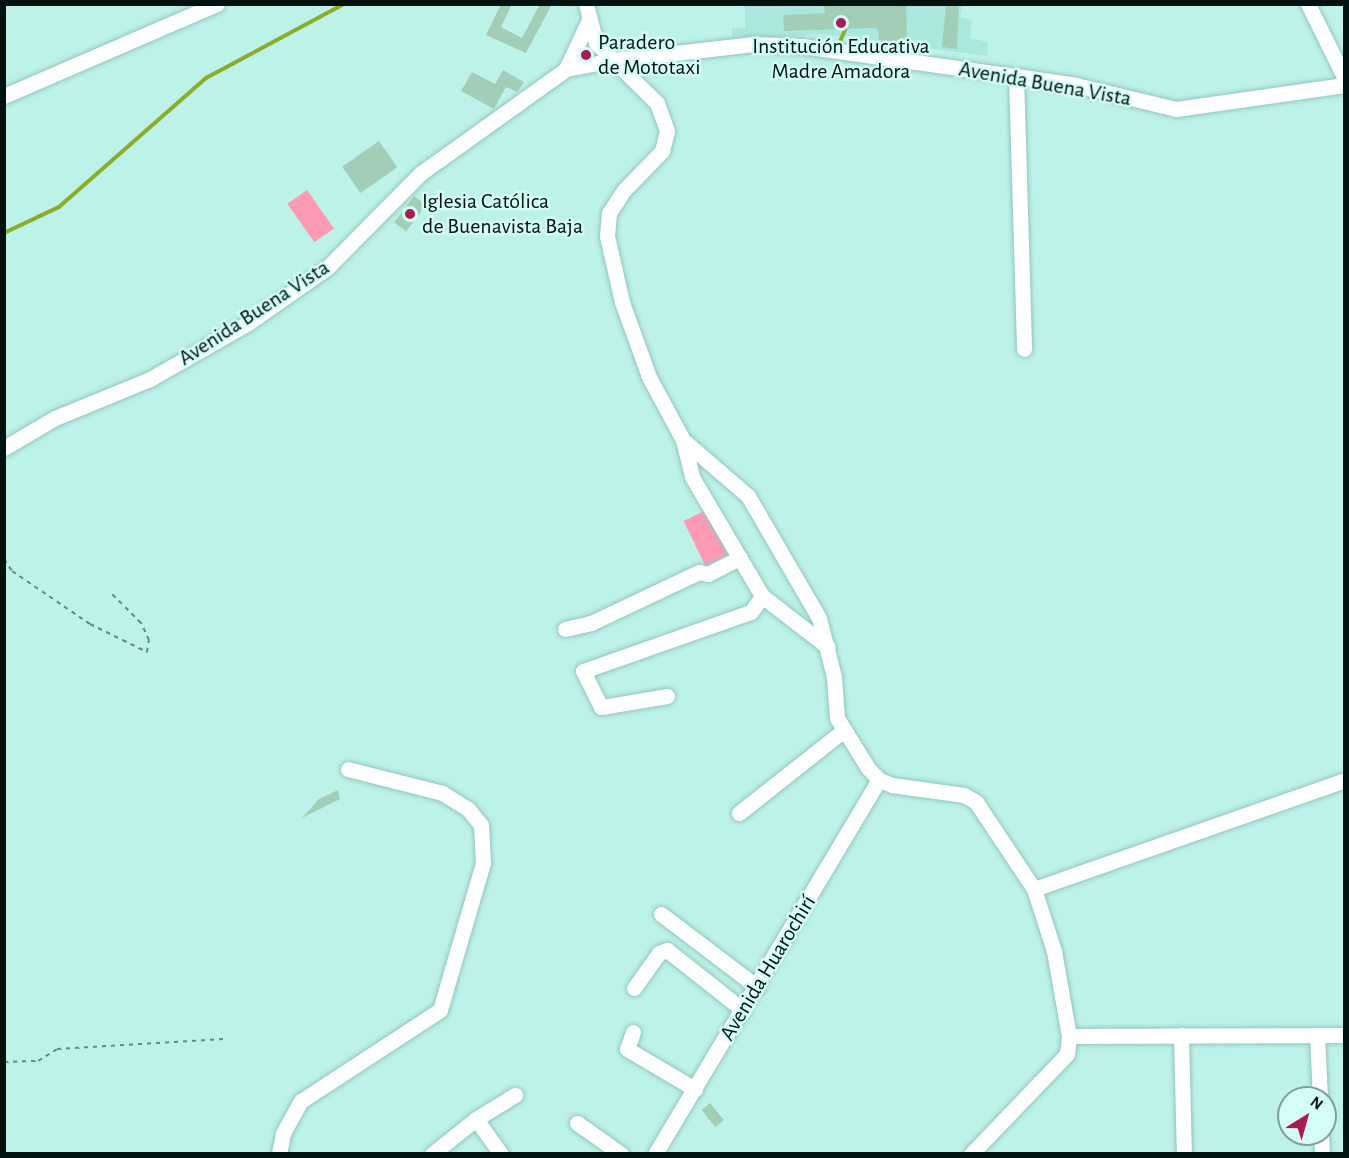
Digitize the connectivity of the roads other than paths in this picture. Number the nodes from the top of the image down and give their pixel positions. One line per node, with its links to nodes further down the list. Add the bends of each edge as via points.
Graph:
1 (217, 4): 9 (street)
2 (1308, 4): 7 (street)
3 (588, 12): 4 (street, via 596,43); 5 (street)
4 (614, 60): 5 (street, Avenida Buena Vista); 6 (street, Avenida Buena Vista, via 754,44 802,46); 11 (street, via 657,103 667,132 662,151 624,190 609,213 607,236 622,302 649,377)
5 (566, 69): 12 (street, Avenida Buena Vista, via 421,174 328,267 248,323 150,379 55,418)
6 (1016, 76): 8 (street, Avenida Buena Vista, via 1076,85 1176,110); 10 (street)
7 (1344, 77)
8 (1344, 85)
9 (4, 96)
10 (1024, 348)
11 (683, 441): 13 (street, via 692,477); 16 (street, via 748,496 819,618)
12 (4, 448)
13 (740, 558): 14 (street); 15 (street, via 708,574 699,572 591,623)
14 (762, 596): 16 (street); 17 (street, via 751,612 583,671 601,707)
15 (565, 629)
16 (828, 647): 18 (street, via 837,718)
17 (667, 696)
18 (843, 731): 20 (street); 22 (street)
19 (348, 769): 39 (street, via 442,794 468,809 481,825 485,842 454,970 440,1010 301,1101 283,1133)
20 (879, 780): 23 (street, via 964,795 975,802); 25 (street, Avenida Huarochirí)
21 (1343, 781): 23 (street)
22 (739, 813)
23 (1034, 889): 32 (street, via 1054,951)
24 (661, 914): 25 (street)
25 (757, 987): 27 (street, Avenida Huarochirí)
26 (634, 988): 27 (street, via 659,953 667,950)
27 (742, 1010): 34 (street, Avenida Huarochirí)
28 (633, 1032): 34 (street, via 627,1049)
29 (1181, 1035): 30 (street); 32 (street); 44 (street)
30 (1317, 1035): 31 (street); 33 (street)
31 (1344, 1035)
32 (1069, 1036): 43 (street, via 1067,1054)
33 (1319, 1086)
34 (695, 1089): 42 (street, Avenida Huarochirí)
35 (515, 1095): 36 (street)
36 (476, 1119): 38 (street); 40 (street)
37 (577, 1123): 41 (street)
38 (442, 1150)
39 (279, 1154)
40 (501, 1154)
41 (621, 1154)
42 (655, 1154)
43 (971, 1154)
44 (1184, 1154)

